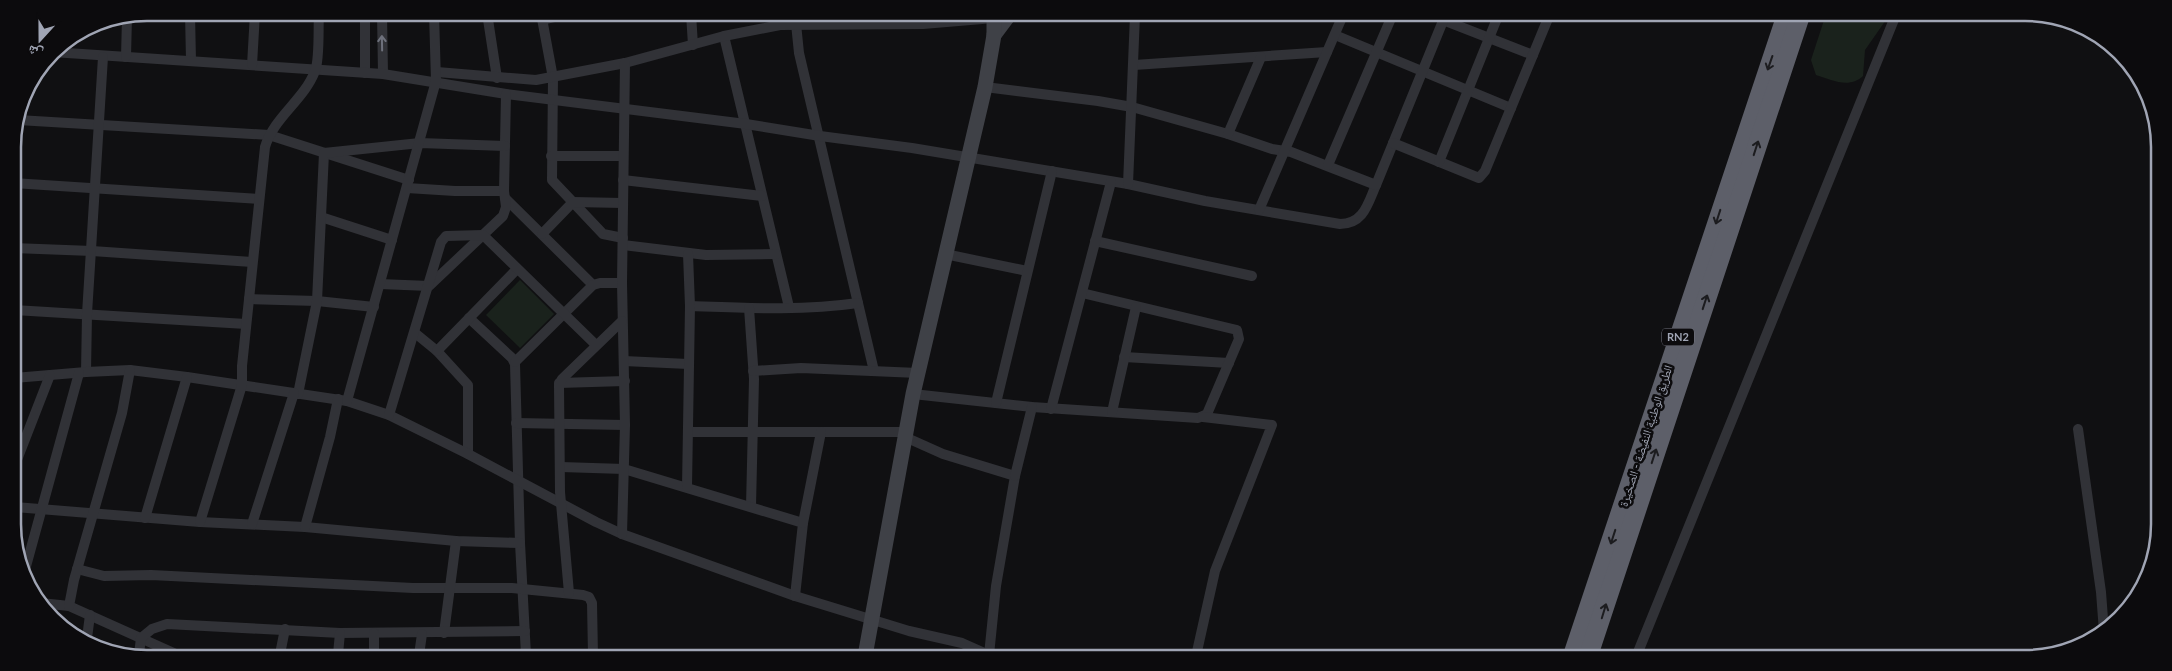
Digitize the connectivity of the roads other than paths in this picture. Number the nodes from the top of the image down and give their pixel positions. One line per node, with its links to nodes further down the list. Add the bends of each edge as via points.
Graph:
1 (1135, 21): 38 (street)
2 (1340, 21): 24 (street)
3 (1390, 21): 30 (street)
4 (1443, 21): 40 (street)
5 (1452, 21): 26 (street)
6 (1496, 21): 26 (street)
7 (1547, 21): 31 (street)
8 (1784, 21): 193 (highway, الطريق الوطنية النفيضة - الصخيرة / RN2, one-way to 193)
9 (1798, 21): 194 (highway, الطريق الوطنية النفيضة - الصخيرة / RN2, one-way to 9)
10 (1893, 21): 195 (street)
11 (190, 22): 35 (street)
12 (254, 22): 37 (street)
13 (319, 22): 39 (street)
14 (365, 22): 41 (street)
15 (382, 22): 42 (street, one-way to 15)
16 (434, 22): 43 (street)
17 (488, 22): 44 (street)
18 (542, 22): 45 (street)
19 (691, 22): 27 (street)
20 (786, 22): 25 (street)
21 (796, 22): 58 (street, via 799,53)
22 (995, 22): 46 (street)
23 (127, 23): 33 (street)
24 (1335, 35): 29 (street); 30 (street)
25 (724, 36): 27 (street); 55 (street)
26 (1490, 38): 31 (street); 47 (street)
27 (692, 45): 36 (street)
28 (65, 51): 32 (street)
29 (1327, 52): 34 (street); 62 (street)
30 (1376, 52): 40 (street); 68 (street)
31 (1533, 55): 52 (street)
32 (103, 57): 33 (street); 54 (street)
33 (126, 57): 35 (street)
34 (1261, 57): 38 (street); 56 (street)
35 (191, 61): 37 (street)
36 (625, 63): 45 (street); 50 (street)
37 (252, 65): 39 (street)
38 (1134, 65): 51 (street)
39 (316, 69): 41 (street); 57 (street, via 299,98)
40 (1422, 71): 47 (street); 60 (street)
41 (365, 73): 42 (street)
42 (383, 74): 43 (street)
43 (436, 77): 44 (street); 48 (street); 59 (street)
44 (498, 78): 45 (street)
45 (553, 78): 49 (street)
46 (985, 87): 51 (street); 66 (street)
47 (1470, 90): 52 (street); 67 (street)
48 (506, 94): 49 (street); 61 (street)
49 (553, 99): 50 (street); 64 (street)
50 (623, 107): 55 (street); 65 (street)
51 (1132, 107): 56 (street); 74 (street)
52 (1511, 108): 67 (street, via 1485,171 1479,178)
53 (25, 120): 54 (street)
54 (99, 124): 57 (street); 76 (street)
55 (746, 124): 58 (street); 78 (street)
56 (1228, 134): 62 (street, via 1272,149)
57 (269, 135): 63 (street); 79 (street)
58 (820, 136): 66 (street); 105 (street)
59 (420, 143): 61 (street); 63 (street); 73 (street)
60 (1393, 143): 67 (street); 75 (street)
61 (505, 146): 77 (street)
62 (1285, 150): 68 (street); 82 (street)
63 (324, 153): 73 (street); 83 (street)
64 (551, 156): 65 (street); 80 (street, via 552,180)
65 (623, 156): 70 (street)
66 (968, 157): 69 (street); 93 (street)
67 (1439, 162)
68 (1328, 165): 75 (street)
69 (1052, 171): 71 (street); 96 (street)
70 (623, 180): 78 (street); 81 (street)
71 (1111, 182): 74 (street); 87 (street)
72 (22, 184): 76 (street)
73 (408, 184): 77 (street); 86 (street)
74 (1128, 184): 82 (street)
75 (1376, 185): 82 (street, via 1364,213 1349,224)
76 (95, 189): 79 (street); 90 (street)
77 (504, 195): 84 (street); 85 (street, via 505,212)
78 (762, 196): 92 (street)
79 (259, 199): 94 (street)
80 (573, 202): 81 (street); 84 (street); 88 (street, via 603,234)
81 (623, 203): 88 (street)
82 (1259, 210)
83 (321, 217): 86 (street); 104 (street)
84 (542, 234): 100 (street)
85 (482, 235): 95 (street); 101 (street); 101 (street, via 446,236 441,242)
86 (392, 240): 99 (street)
87 (1095, 241): 97 (street); 102 (street)
88 (623, 242): 91 (street); 98 (street)
89 (22, 248): 90 (street)
90 (92, 251): 94 (street); 113 (street)
91 (688, 254): 92 (street); 107 (street)
92 (776, 254): 108 (street)
93 (945, 254): 96 (street); 129 (street)
94 (252, 262): 103 (street)
95 (518, 269): 112 (street); 114 (street)
96 (1027, 272): 139 (street)
97 (1252, 276)
98 (622, 283): 100 (street, via 600,282); 115 (street)
99 (380, 284): 101 (street); 106 (street)
100 (593, 285): 112 (street)
101 (429, 286): 117 (street)
102 (1082, 293): 109 (street); 141 (street)
103 (249, 299): 104 (street); 116 (street)
104 (317, 301): 106 (street); 136 (street)
105 (858, 303): 108 (street); 127 (street)
106 (374, 306): 138 (street)
107 (690, 306): 110 (street); 124 (street)
108 (788, 307): 110 (street)
109 (1136, 307): 120 (street); 123 (street, via 1237,330 1239,339)
110 (749, 308): 126 (street)
111 (22, 310): 113 (street)
112 (563, 313): 118 (street); 122 (street)
113 (87, 314): 116 (street); 128 (street)
114 (469, 318): 119 (street); 122 (street)
115 (622, 321): 118 (street); 121 (street)
116 (246, 324): 135 (street)
117 (415, 333): 119 (street); 143 (street)
118 (596, 345): 134 (street)
119 (437, 351): 154 (street, via 468,385)
120 (1124, 357): 123 (street); 142 (street)
121 (624, 361): 124 (street); 133 (street)
122 (515, 362): 145 (street)
123 (1229, 363): 144 (street, via 1210,410)
124 (688, 364): 150 (street)
125 (130, 370): 128 (street); 132 (street); 164 (street, via 122,413)
126 (753, 371): 127 (street, via 801,368); 149 (street)
127 (874, 371): 129 (street)
128 (82, 372): 130 (street); 163 (street)
129 (918, 373): 137 (street)
130 (50, 375): 131 (street); 153 (street)
131 (21, 377)
132 (187, 377): 135 (street); 165 (street)
133 (625, 381): 134 (street); 147 (street)
134 (559, 383): 146 (street)
135 (242, 385): 136 (street); 166 (street)
136 (296, 394): 138 (street); 168 (street)
137 (914, 394): 139 (street); 152 (street)
138 (343, 400): 143 (street); 169 (street)
139 (996, 403): 140 (street)
140 (1032, 407): 141 (street); 157 (street)
141 (1051, 409): 142 (street)
142 (1112, 412): 144 (street)
143 (390, 415): 154 (street)
144 (1203, 417): 192 (street, via 1272,425 1215,571)
145 (516, 423): 146 (street); 158 (street)
146 (560, 424): 147 (street); 155 (street)
147 (625, 425): 156 (street)
148 (2078, 429): 183 (street)
149 (752, 431): 150 (street); 151 (street); 161 (street)
150 (688, 432): 159 (street)
151 (822, 432): 152 (street); 167 (street)
152 (905, 435): 157 (street, via 943,454); 182 (street)
153 (21, 449)
154 (468, 454): 158 (street)
155 (560, 467): 156 (street); 160 (street)
156 (624, 469): 159 (street); 170 (street)
157 (1015, 476): 206 (street, via 996,586)
158 (520, 481): 160 (street); 172 (street)
159 (687, 487): 161 (street)
160 (561, 504): 170 (street); 177 (street)
161 (751, 506): 167 (street)
162 (21, 508): 163 (street)
163 (42, 509): 164 (street); 173 (street)
164 (94, 515): 165 (street); 174 (street)
165 (145, 518): 166 (street)
166 (200, 522): 168 (street)
167 (803, 523): 178 (street)
168 (252, 524): 169 (street)
169 (305, 527): 171 (street)
170 (622, 534): 178 (street)
171 (456, 541): 172 (street); 175 (street)
172 (520, 543): 176 (street)
173 (27, 562)
174 (77, 569): 175 (street, via 104,576 151,575); 180 (street)
175 (450, 588): 176 (street); 189 (street)
176 (523, 590): 177 (street); 185 (street)
177 (569, 593): 203 (street, via 587,595 591,600)
178 (795, 596): 182 (street)
179 (50, 604): 180 (street)
180 (69, 606): 181 (street)
181 (90, 615): 190 (street); 191 (street)
182 (872, 620): 204 (street); 205 (street)
183 (2103, 623)
184 (286, 629): 187 (street); 191 (street, via 167,624 152,629); 198 (street)
185 (525, 631): 189 (street); 202 (street)
186 (374, 633): 187 (street); 188 (street); 200 (street)
187 (340, 634): 199 (street)
188 (422, 634): 189 (street); 201 (street)
189 (444, 634)
190 (87, 635)
191 (141, 638): 196 (street); 197 (street)
192 (1197, 649)
193 (1575, 649)
194 (1591, 649)
195 (1639, 649)
196 (140, 650)
197 (167, 650)
198 (281, 650)
199 (338, 650)
200 (374, 650)
201 (420, 650)
202 (526, 650)
203 (593, 650)
204 (866, 650)
205 (976, 650)
206 (990, 650)

